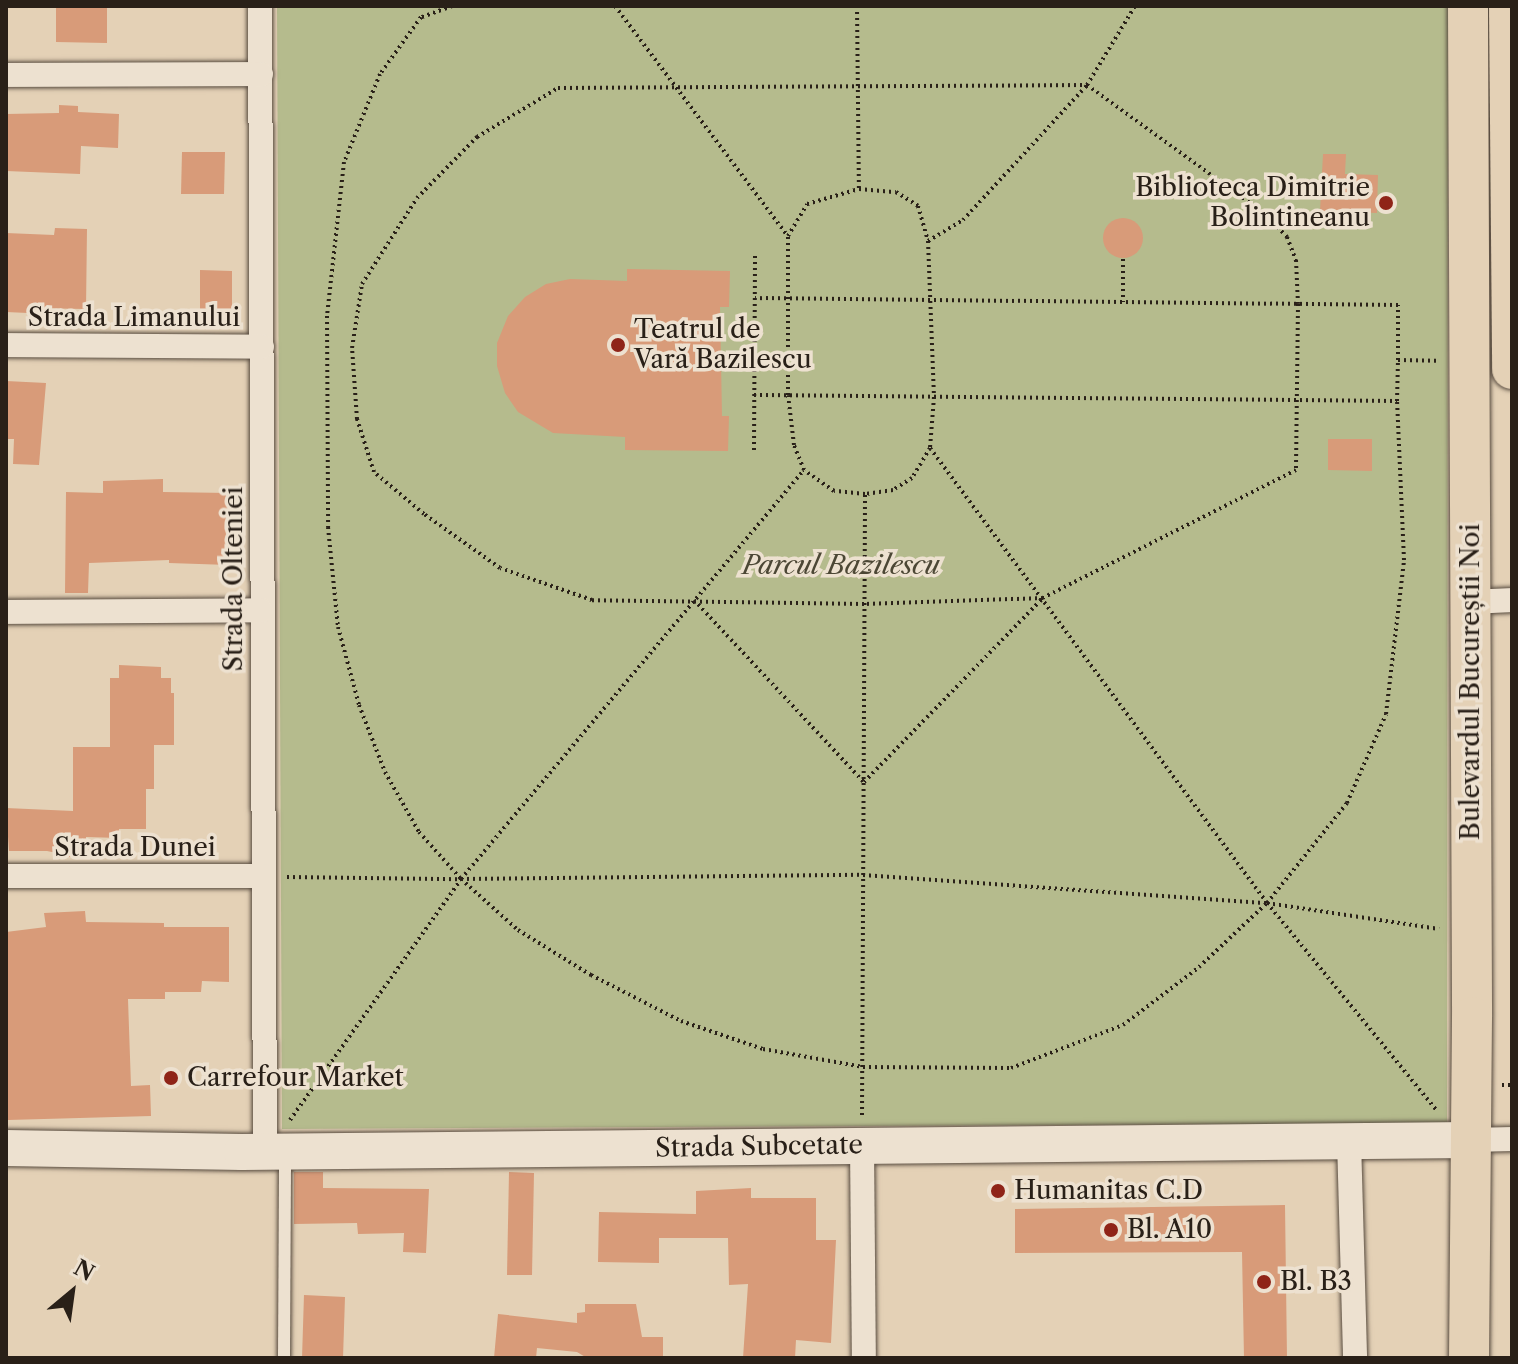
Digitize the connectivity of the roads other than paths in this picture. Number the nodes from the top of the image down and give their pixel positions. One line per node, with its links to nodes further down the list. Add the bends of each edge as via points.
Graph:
1 (260, 6): 6 (street, Strada Olteniei)
2 (1468, 6): 5 (main road, Bulevardul Bucureștii Noi)
3 (1509, 6): 4 (main road)
4 (1511, 72): 5 (street); 10 (main road)
5 (1468, 73): 12 (main road, Bulevardul Bucureștii Noi)
6 (261, 74): 7 (street); 9 (street, Strada Olteniei)
7 (6, 75)
8 (6, 345): 9 (street, Strada Limanului)
9 (262, 347): 13 (street, Strada Olteniei)
10 (1512, 369)
11 (1512, 600): 12 (street)
12 (1471, 602): 20 (main road, Bulevardul Bucureștii Noi)
13 (261, 610): 14 (street); 16 (street, Strada Olteniei)
14 (6, 612)
15 (6, 876): 16 (street, Strada Dunei)
16 (264, 876): 21 (street, Strada Olteniei)
17 (862, 1132): 19 (street, Strada Subcetate); 21 (street, Strada Subcetate); 24 (street)
18 (1512, 1139): 20 (street, Strada Subcetate)
19 (1349, 1140): 20 (street, Strada Subcetate); 25 (street)
20 (1470, 1140): 26 (main road, Bulevardul Bucureștii Noi)
21 (279, 1142): 22 (street, Strada Subcetate); 23 (lane)
22 (6, 1148)
23 (284, 1358)
24 (864, 1358)
25 (1355, 1358)
26 (1469, 1358)

